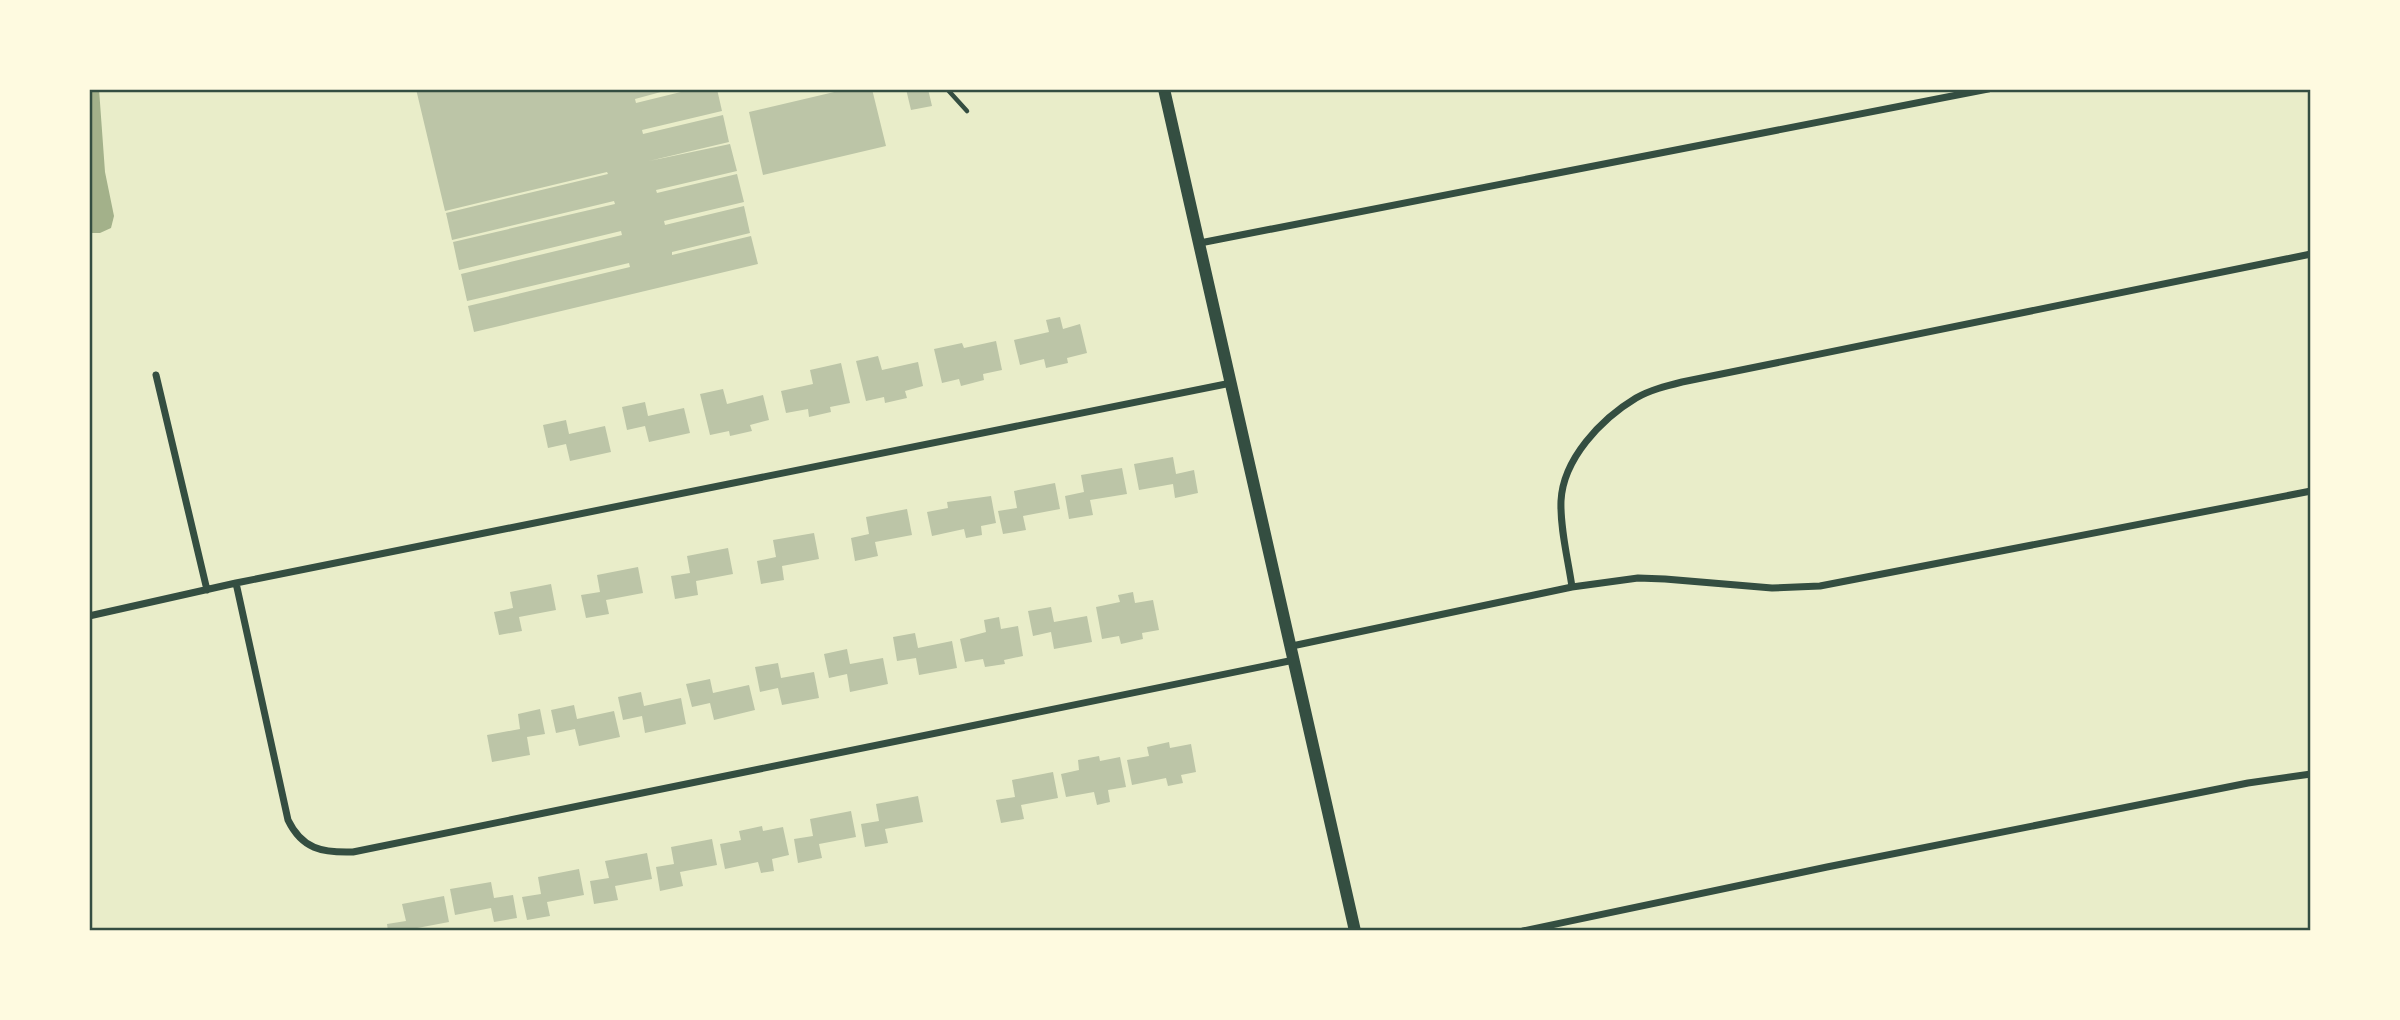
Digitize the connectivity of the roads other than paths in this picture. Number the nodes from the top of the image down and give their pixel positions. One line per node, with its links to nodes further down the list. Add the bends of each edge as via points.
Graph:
1 (947, 89): 4 (lane)
2 (1164, 89): 5 (street)
3 (1988, 89): 5 (street)
4 (967, 111)
5 (1200, 243): 8 (street)
6 (2311, 254): 11 (street, via 1653,390 1623,407 1596,431 1568,471 1561,517)
7 (156, 375): 12 (street)
8 (1232, 383): 10 (street); 14 (street)
9 (2311, 491): 11 (street, via 1820,586 1772,588 1638,578)
10 (236, 583): 12 (street); 15 (street, via 283,801 294,832 302,842 323,851 353,852)
11 (1572, 587): 14 (street)
12 (207, 590): 13 (street)
13 (89, 616)
14 (1292, 646): 15 (street)
15 (1295, 660): 17 (street)
16 (2311, 774): 18 (street, via 1841,864)
17 (1355, 931)
18 (1523, 931)

